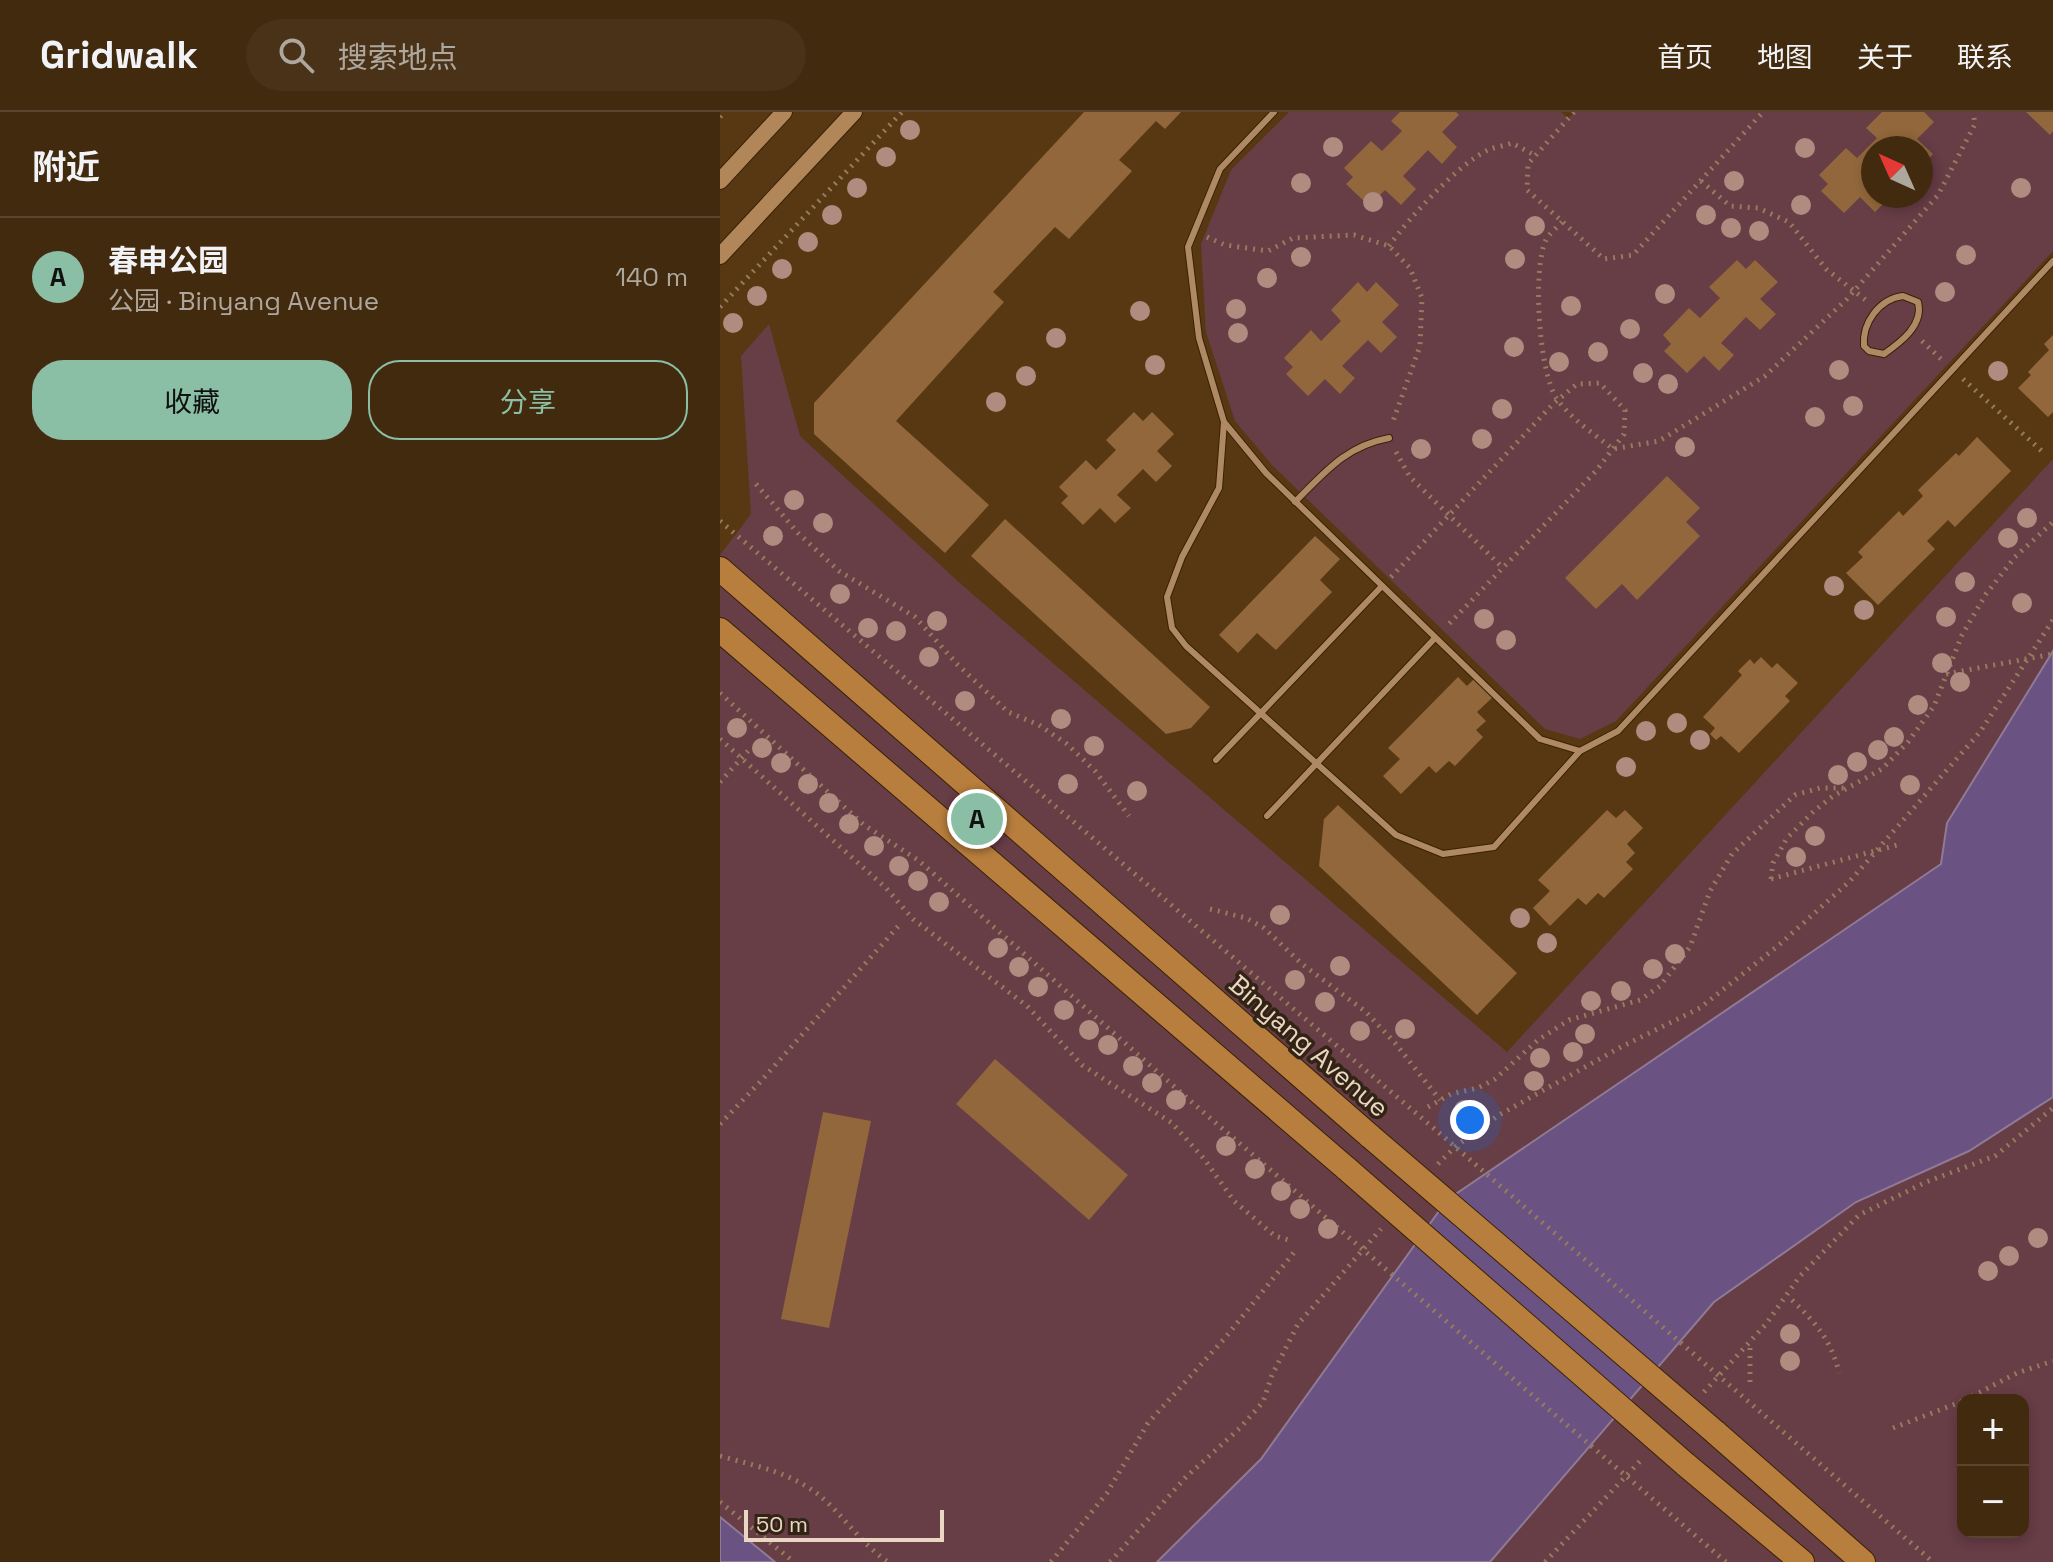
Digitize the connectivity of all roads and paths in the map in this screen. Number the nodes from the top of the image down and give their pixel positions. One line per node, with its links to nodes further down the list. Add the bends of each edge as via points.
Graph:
1 (724, 112): 9 (path)
2 (784, 112): 11 (main road)
3 (854, 112): 16 (main road)
4 (902, 112): 18 (path)
5 (1274, 112): 14 (lane, via 1220,169)
6 (1574, 112): 10 (path)
7 (1763, 112): 12 (path)
8 (1973, 112): 25 (path, via 1975,124 1938,195 1847,299 1765,376 1659,441)
9 (720, 117)
10 (1536, 156): 13 (path, via 1528,164 1527,190); 15 (path, via 1512,143 1487,151 1404,225)
11 (720, 181)
12 (1701, 181): 13 (path, via 1633,255 1604,259); 19 (path, via 1730,206 1758,208 1789,222 1826,269)
13 (1562, 222): 22 (path, via 1546,240 1538,271 1541,335 1549,385)
14 (1194, 231): 15 (path, via 1225,245 1268,251 1293,238 1354,235); 23 (lane, via 1188,247 1199,338)
15 (1389, 246): 24 (path, via 1410,268 1422,298 1420,346)
16 (720, 256)
17 (2053, 261): 21 (lane)
18 (720, 307)
19 (1878, 310): 20 (lane, via 1896,297 1918,302); 20 (lane, via 1863,336 1869,351 1884,354)
20 (1911, 331): 21 (path)
21 (1952, 370): 26 (path); 44 (lane, via 1618,731)
22 (1558, 400): 25 (path); 25 (path, via 1577,384 1600,383 1625,410 1624,434); 29 (path)
23 (1224, 422): 28 (lane); 41 (lane, via 1219,488 1167,597 1172,628 1186,646)
24 (1389, 438): 28 (lane, via 1367,442 1340,457); 29 (path, via 1410,477)
25 (1613, 449): 32 (path)
26 (2045, 454)
27 (756, 484): 50 (path, via 820,555 915,617 987,695 1067,744)
28 (1295, 502): 34 (lane)
29 (1448, 516): 32 (path); 34 (path)
30 (720, 521): 83 (path, via 1437,1131)
31 (2053, 522): 39 (path, via 1986,594)
32 (1503, 568): 37 (path)
33 (720, 569): 75 (highway, Binyang Avenue, bridge)
34 (1382, 586): 37 (lane); 41 (lane)
35 (2053, 620): 59 (path, via 1980,732 1850,881 1779,945 1700,1008 1499,1115)
36 (720, 630): 82 (highway, bridge)
37 (1435, 638): 44 (lane, via 1540,739); 47 (lane)
38 (2053, 654): 39 (path, bridge)
39 (1946, 674): 49 (path, via 1934,706 1908,742 1882,769)
40 (720, 693): 81 (path, via 864,825 918,860)
41 (1260, 712): 46 (lane); 47 (lane)
42 (720, 739): 45 (path)
43 (748, 751): 45 (path)
44 (1580, 751): 47 (lane, via 1494,847 1443,854 1396,835)
45 (741, 758): 48 (path); 61 (path, via 886,888 913,919 1027,1006 1082,1065 1172,1123 1234,1201 1275,1236)
46 (1216, 760)
47 (1317, 763): 51 (lane)
48 (720, 782)
49 (1848, 788): 52 (path, bridge, via 1787,838 1771,879); 55 (path, via 1795,795 1732,854 1710,891 1690,947 1660,986 1640,1000 1569,1020 1495,1079)
50 (1129, 816)
51 (1267, 816)
52 (1897, 845)
53 (1210, 909): 55 (path, via 1264,928 1366,1012)
54 (902, 922): 58 (path)
55 (1440, 1100): 56 (path)
56 (1428, 1107)
57 (2053, 1108): 64 (path, via 1995,1156 1859,1215 1800,1276)
58 (720, 1124)
59 (1432, 1169)
60 (1383, 1226): 79 (path, via 1298,1324 1263,1402)
61 (1292, 1241)
62 (1296, 1250): 78 (path, via 1148,1423 1107,1493)
63 (1792, 1300): 66 (path, via 1820,1328)
64 (1750, 1341): 67 (path); 69 (path)
65 (2053, 1361): 68 (path)
66 (1839, 1373)
67 (1750, 1382)
68 (1976, 1394)
69 (1698, 1398)
70 (1957, 1403): 71 (path)
71 (1893, 1428)
72 (1646, 1455): 80 (path)
73 (720, 1456): 77 (path, via 794,1477)
74 (720, 1502): 76 (path)
75 (1861, 1560)
76 (794, 1562)
77 (888, 1562)
78 (1051, 1562)
79 (1110, 1562)
80 (1545, 1562)
81 (1726, 1562)
82 (1802, 1562)
83 (1933, 1562)

